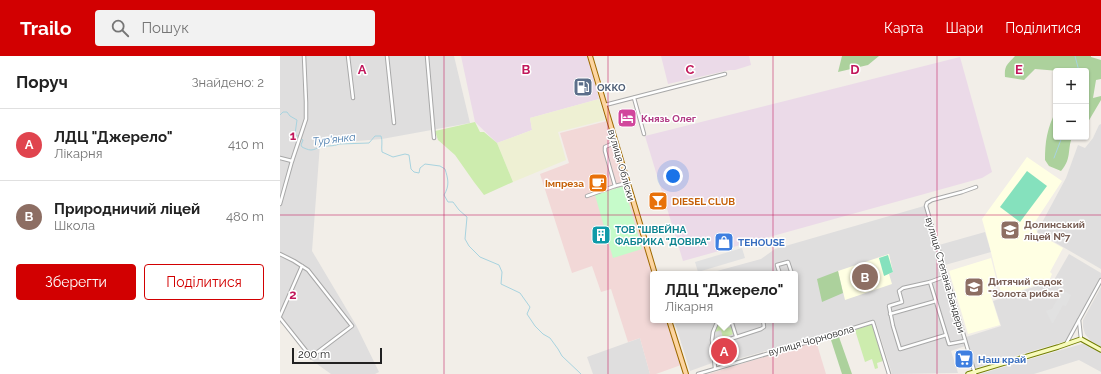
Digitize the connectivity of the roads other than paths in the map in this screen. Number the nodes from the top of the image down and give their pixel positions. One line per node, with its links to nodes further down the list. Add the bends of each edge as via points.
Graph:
1 (304, 56): 15 (street, via 306,119)
2 (348, 56): 7 (street)
3 (387, 56): 10 (street)
4 (427, 56): 12 (street)
5 (590, 56): 9 (main road, вулиця Обліски)
6 (725, 74): 8 (street)
7 (353, 98)
8 (634, 98): 9 (street); 11 (street)
9 (605, 106): 13 (main road, вулиця Обліски)
10 (394, 123)
11 (644, 134)
12 (434, 138)
13 (616, 142): 16 (main road, вулиця Обліски); 17 (street, via 605,147)
14 (280, 158): 15 (street)
15 (292, 161): 20 (street)
16 (627, 183): 17 (street); 23 (main road, вулиця Обліски)
17 (615, 186): 19 (street)
18 (976, 187): 26 (street, вулиця Степана Бандери, via 927,203)
19 (587, 196)
20 (280, 204)
21 (280, 254): 22 (street)
22 (302, 266): 31 (street); 31 (street, via 308,270 352,326 311,357)
23 (654, 271)
24 (779, 271): 25 (street, via 777,265 788,262)
25 (791, 271)
26 (946, 276): 28 (street); 40 (street, вулиця Степана Бандери)
27 (1101, 280): 32 (street)
28 (930, 282): 29 (street); 30 (street, via 899,291 902,302 889,306)
29 (936, 301): 30 (street); 37 (street)
30 (890, 314): 37 (street, via 900,349)
31 (280, 317)
32 (1079, 320): 39 (street); 42 (street)
33 (670, 323): 46 (main road)
34 (717, 323): 41 (street)
35 (732, 323): 38 (street)
36 (763, 323): 38 (street, via 764,327 761,329)
37 (946, 335): 40 (street, via 949,344)
38 (736, 336): 41 (street)
39 (1081, 339): 42 (main road); 43 (main road)
40 (966, 341): 45 (street, вулиця Степана Бандери)
41 (712, 344): 44 (street)
42 (1066, 345): 45 (main road)
43 (1101, 350)
44 (715, 368): 47 (street, вулиця Чорновола); 48 (street, вулиця Чорновола, via 873,322)
45 (975, 373): 49 (main road)
46 (686, 374)
47 (698, 374)
48 (889, 374)
49 (968, 374)

